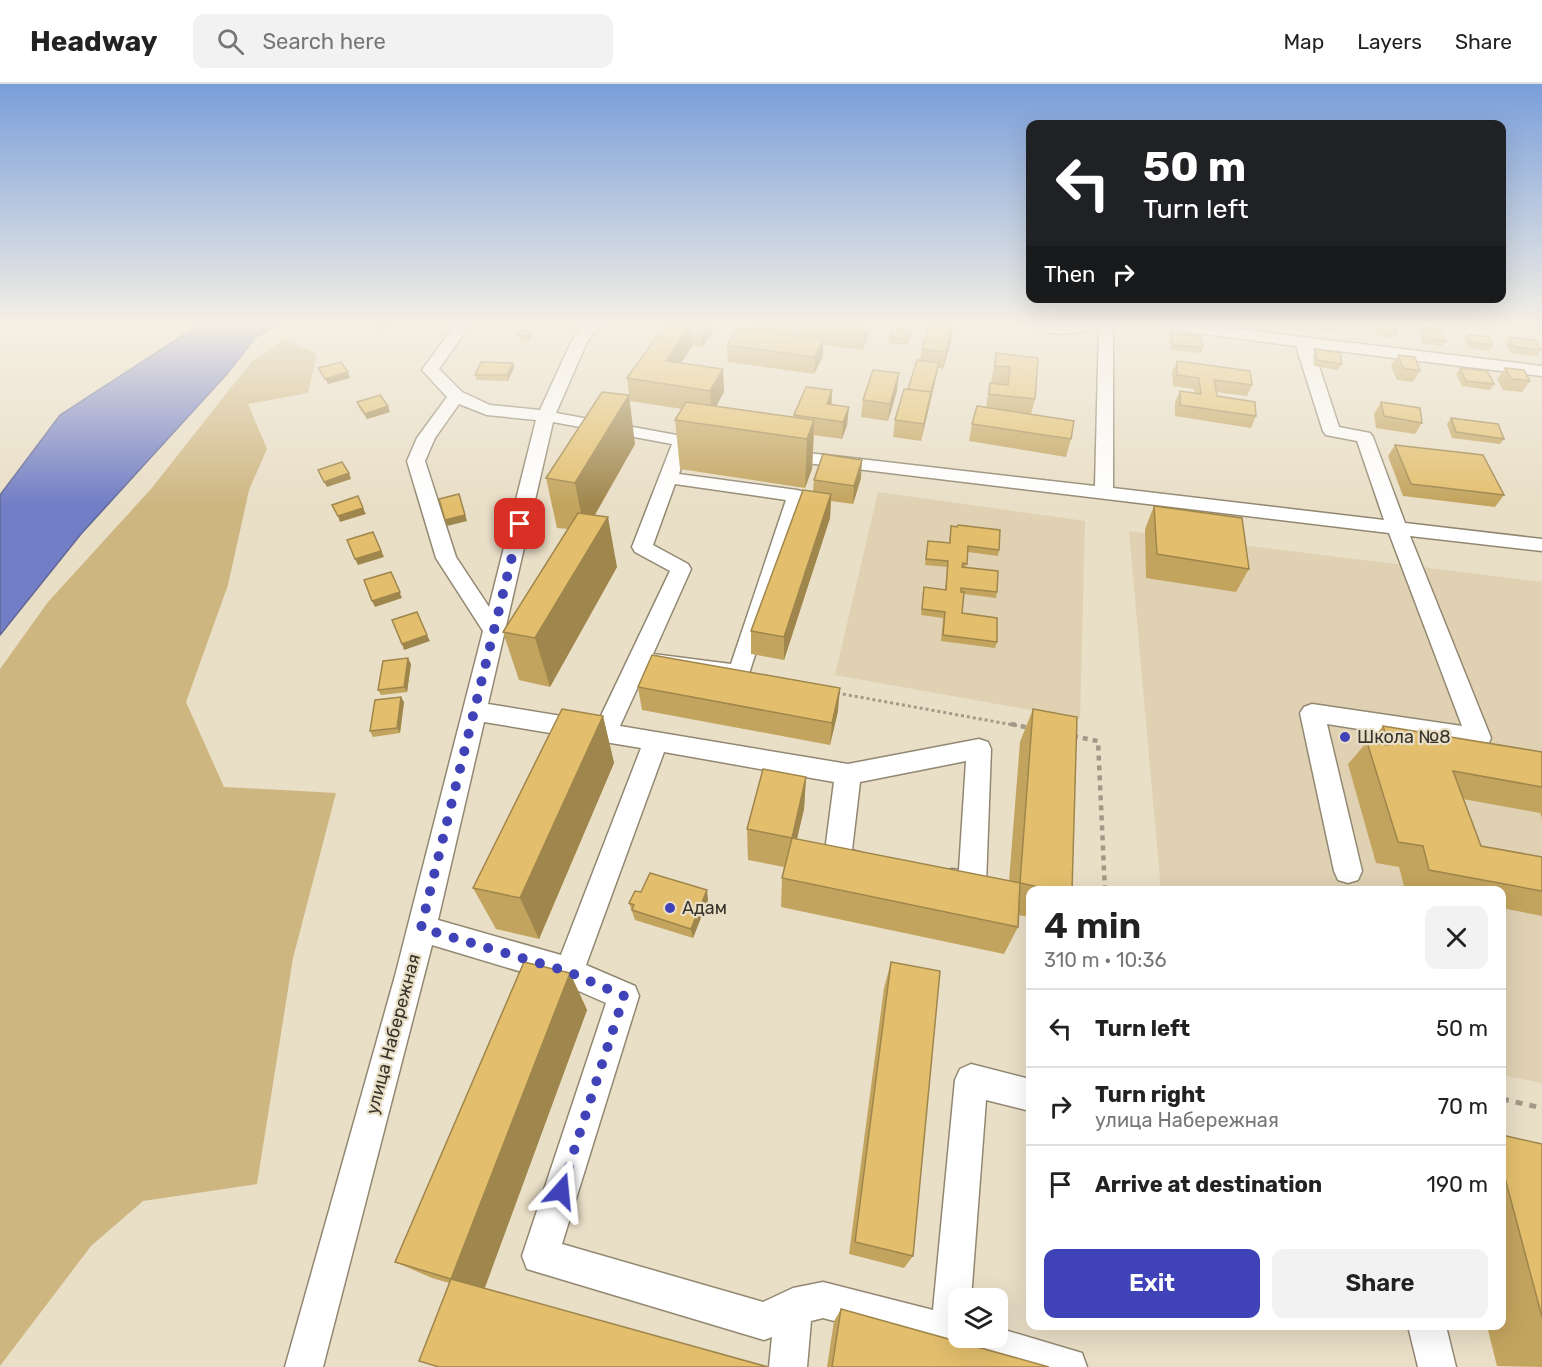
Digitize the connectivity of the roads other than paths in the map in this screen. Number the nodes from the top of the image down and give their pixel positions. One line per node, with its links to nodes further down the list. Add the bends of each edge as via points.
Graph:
1 (445, 385): 5 (street)
2 (560, 385): 6 (street, улица Набережная)
3 (1105, 385): 11 (street)
4 (1317, 385): 12 (street, via 1332,431 1364,437)
5 (456, 396): 6 (street, via 486,410); 14 (street, via 426,438 416,461 446,558)
6 (546, 416): 7 (street); 14 (street, улица Набережная)
7 (682, 441): 8 (street); 10 (street)
8 (727, 448)
9 (763, 452): 11 (street)
10 (668, 478): 15 (street, via 642,547 681,569); 15 (street, via 797,496 739,675)
11 (1104, 494): 12 (street)
12 (1397, 528): 13 (street); 21 (street, via 1479,738 1312,713)
13 (1542, 545)
14 (494, 631): 16 (street, улица Набережная)
15 (638, 660): 17 (street)
16 (474, 711): 17 (street); 23 (street, улица Набережная)
17 (605, 732): 18 (street)
18 (656, 741): 19 (street); 24 (street)
19 (848, 774): 20 (street, via 838,859); 22 (street, via 979,749 972,884)
20 (883, 867)
21 (1348, 871)
22 (928, 876)
23 (421, 928): 24 (street); 31 (street, улица Набережная)
24 (569, 972): 27 (street, via 624,996 540,1256 764,1321)
25 (1026, 1094): 26 (street, via 971,1080)
26 (960, 1288)
27 (794, 1307): 29 (street, via 823,1300); 32 (street)
28 (1428, 1330): 34 (street)
29 (948, 1333)
30 (1001, 1348): 33 (street)
31 (304, 1367)
32 (788, 1367)
33 (1068, 1367)
34 (1437, 1367)

